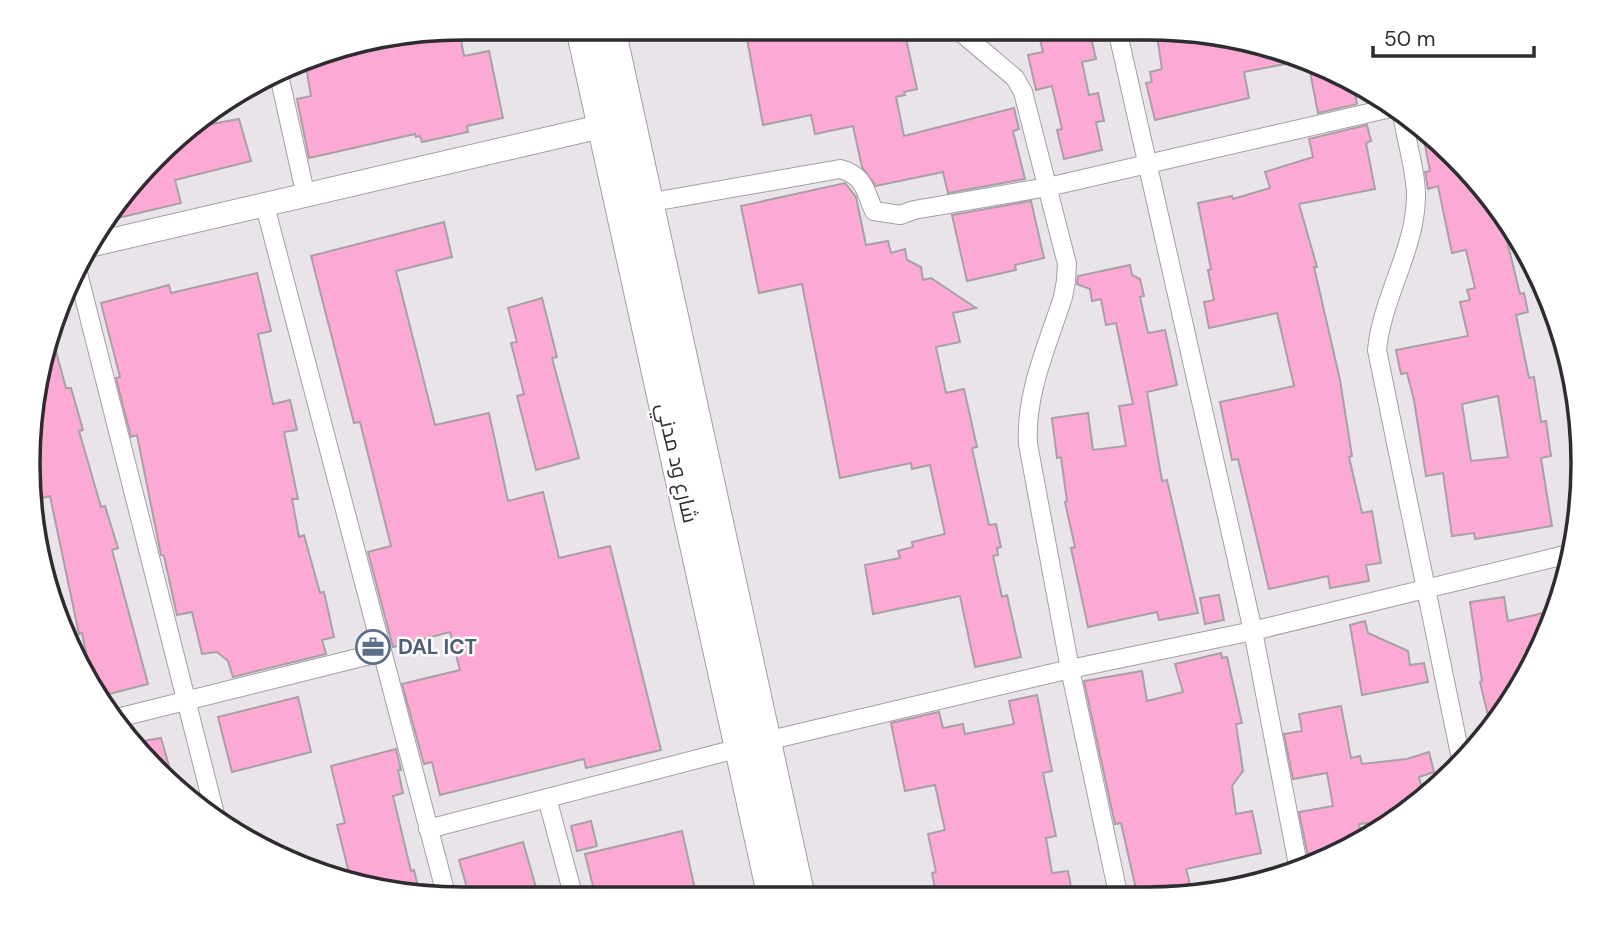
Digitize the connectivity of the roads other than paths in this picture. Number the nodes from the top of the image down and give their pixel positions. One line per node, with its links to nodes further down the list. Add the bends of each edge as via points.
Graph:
1 (585, 40): 7 (highway, شارع ود مدني)
2 (611, 40): 7 (highway, شارع ود مدني)
3 (970, 40): 10 (street, via 1015,78 1023,92)
4 (1120, 40): 9 (street)
5 (281, 82): 11 (street)
6 (1380, 110): 9 (street)
7 (615, 123): 11 (street); 12 (highway, شارع ود مدني); 23 (highway, شارع ود مدني)
8 (1404, 127): 17 (street, via 1416,197 1409,242 1380,327 1377,350)
9 (1148, 163): 10 (street); 18 (street)
10 (1048, 187): 12 (street, via 900,215 874,211 859,177 840,169); 20 (street, via 1067,264 1066,281 1030,402 1028,444)
11 (306, 197): 13 (street)
12 (647, 202): 23 (highway, شارع ود مدني)
13 (265, 206): 14 (street); 19 (street)
14 (103, 242)
15 (81, 283): 21 (street)
16 (1560, 556): 17 (street)
17 (1425, 589): 18 (street); 24 (street)
18 (1253, 631): 20 (street); 28 (street)
19 (382, 652): 21 (street); 27 (street)
20 (1070, 669): 23 (street); 33 (street)
21 (185, 701): 22 (street); 26 (street)
22 (124, 716)
23 (753, 744): 25 (street); 31 (highway, شارع ود مدني); 32 (highway, شارع ود مدني)
24 (1458, 751)
25 (547, 798): 27 (street); 30 (street)
26 (212, 804)
27 (428, 829): 29 (street)
28 (1297, 859)
29 (444, 886)
30 (571, 887)
31 (772, 887)
32 (797, 887)
33 (1117, 887)

